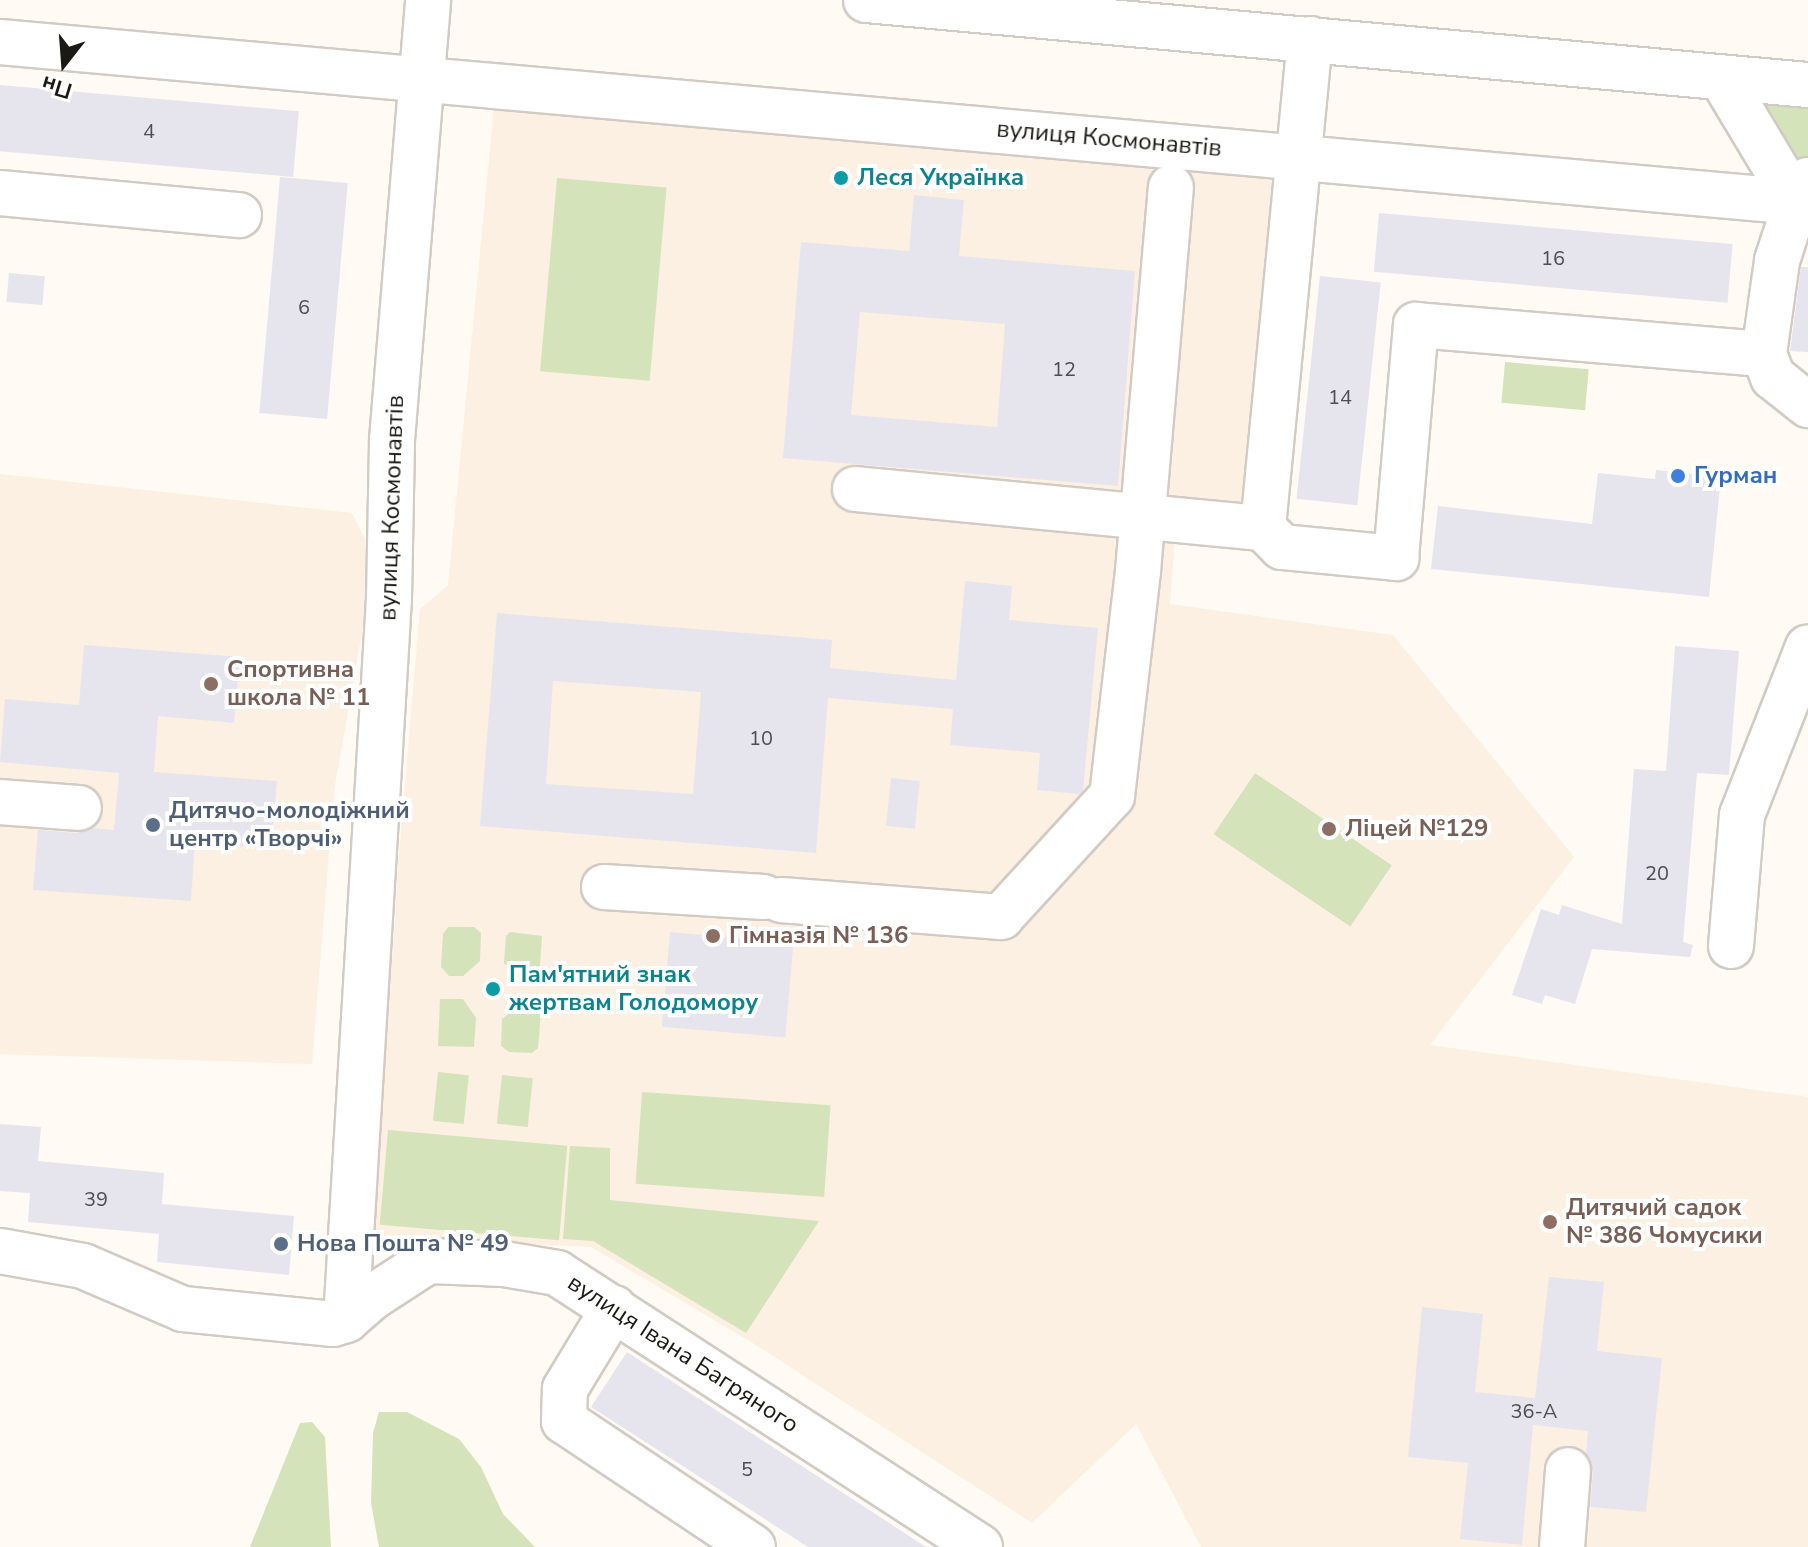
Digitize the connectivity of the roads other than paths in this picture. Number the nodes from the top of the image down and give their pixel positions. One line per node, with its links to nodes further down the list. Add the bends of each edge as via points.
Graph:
1 (428, 0): 7 (street, вулиця Космонавтів)
2 (866, 0): 3 (street)
3 (1114, 11): 4 (street)
4 (1310, 39): 6 (street); 9 (street)
5 (0, 42): 7 (street, вулиця Космонавтів)
6 (1721, 77): 8 (street); 12 (street)
7 (422, 80): 9 (street, вулиця Космонавтів); 26 (street, вулиця Космонавтів, via 392,440 389,614)
8 (1808, 85)
9 (1299, 156): 12 (street, вулиця Космонавтів); 18 (street)
10 (1171, 187): 17 (street)
11 (0, 193): 13 (street)
12 (1804, 195): 14 (street, via 1777,261)
13 (239, 215)
14 (1764, 354): 15 (street, via 1773,377); 18 (street, via 1416,325 1396,558 1282,547)
15 (1808, 405)
16 (855, 489): 17 (street)
17 (1143, 519): 18 (street); 22 (street, via 1112,796 1001,917)
18 (1263, 528)
19 (1808, 647): 23 (street, via 1742,815)
20 (0, 802): 21 (street)
21 (79, 808)
22 (604, 887)
23 (1731, 946)
24 (0, 1251): 26 (street, via 83,1266 183,1309 333,1324)
25 (614, 1308): 26 (street, вулиця Івана Багряного, via 557,1273 504,1264 428,1261); 28 (street, via 565,1389 564,1421); 29 (street, вулиця Івана Багряного)
26 (346, 1320)
27 (1568, 1470): 30 (street)
28 (753, 1547)
29 (980, 1547)
30 (1562, 1547)

